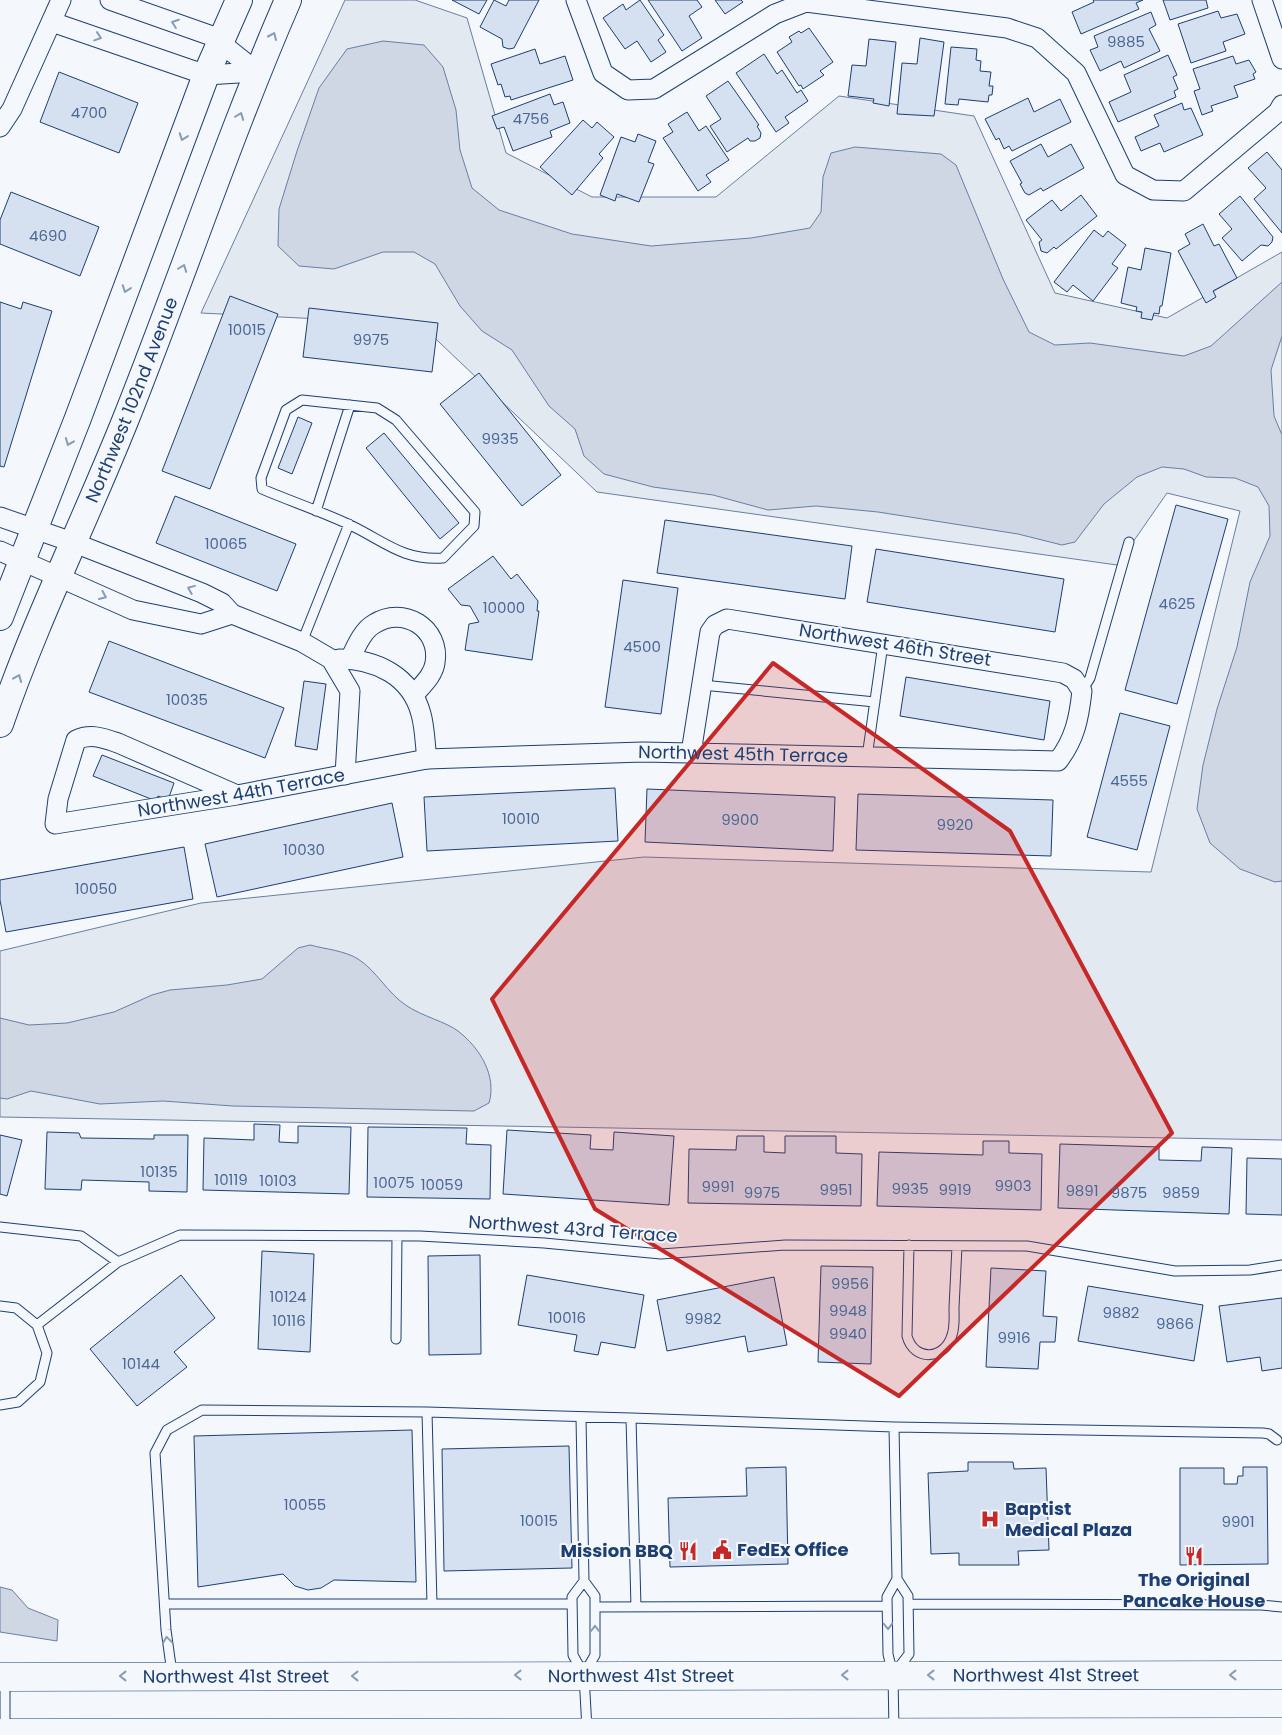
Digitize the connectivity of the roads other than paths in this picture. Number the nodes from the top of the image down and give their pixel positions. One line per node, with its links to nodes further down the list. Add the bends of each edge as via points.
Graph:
1 (61, 0): 7 (street)
2 (110, 0): 8 (street, one-way to 2)
3 (239, 0): 8 (street)
4 (288, 0): 10 (street, Northwest 102nd Avenue, one-way to 4)
5 (576, 0): 12 (street, via 603,73 628,90 654,89 774,14 806,2 1007,28 1037,38 1076,73 1125,174 1153,190 1184,190 1278,112)
6 (1262, 0): 9 (street)
7 (52, 22): 11 (street, one-way to 11); 13 (street, via 12,109)
8 (220, 41): 10 (street); 11 (street)
9 (1282, 59)
10 (257, 72): 11 (street); 19 (street, Northwest 102nd Avenue, one-way to 10, via 126,418)
11 (206, 75): 18 (street, one-way to 18)
12 (1282, 105)
13 (0, 127)
14 (350, 405): 15 (lane); 15 (lane, via 302,400 286,410 261,478 262,489); 17 (lane, via 377,408 396,420 475,512 474,526 443,558 425,559 405,554)
15 (316, 511): 17 (lane)
16 (0, 517): 18 (street)
17 (349, 524): 25 (lane)
18 (35, 528): 19 (street); 21 (street)
19 (72, 542): 22 (street, Northwest 102nd Avenue); 23 (street, one-way to 19, via 222,602)
20 (1129, 542): 30 (lane, via 1090,678)
21 (10, 556): 22 (street); 24 (street)
22 (58, 576): 23 (street, one-way to 23, via 133,610 200,624); 33 (street, Northwest 102nd Avenue, one-way to 22)
23 (232, 614): 25 (street)
24 (0, 617)
25 (302, 642): 27 (street)
26 (883, 644): 29 (street, Northwest 46th Street, via 726,619 710,632); 30 (street, Northwest 46th Street, via 1063,673); 32 (lane)
27 (331, 659): 28 (street); 37 (street, via 350,691)
28 (350, 659): 31 (street, via 389,671 402,679); 31 (street, via 372,625 384,618 412,619 428,632 436,650 430,677)
29 (702, 684): 32 (lane); 34 (street)
30 (1078, 685): 35 (street, Northwest 45th Terrace, via 1078,723 1070,746 1058,761)
31 (414, 695): 36 (street, via 422,714)
32 (875, 702): 35 (lane)
33 (0, 724)
34 (691, 753): 35 (street, Northwest 45th Terrace); 36 (street, Northwest 45th Terrace)
35 (867, 757)
36 (427, 759): 37 (street, Northwest 44th Terrace)
37 (345, 775): 38 (street, Northwest 44th Terrace)
38 (237, 795): 38 (street, Northwest 44th Terrace, via 55,824 58,799 76,740 86,735 118,743)
39 (0, 1227): 43 (lane, via 81,1236)
40 (397, 1236): 41 (lane, Northwest 43rd Terrace, via 661,1254 785,1244); 43 (lane, Northwest 43rd Terrace, via 180,1235); 47 (lane)
41 (909, 1245): 42 (lane, Northwest 43rd Terrace); 42 (lane, via 907,1336 915,1351 930,1356 944,1350 953,1334)
42 (957, 1246): 44 (lane, Northwest 43rd Terrace, via 1027,1246 1175,1271 1250,1270)
43 (118, 1262): 46 (lane, Northwest 43rd Terrace)
44 (1282, 1265)
45 (0, 1306): 46 (lane, via 16,1308)
46 (37, 1325): 48 (lane, via 47,1353 40,1382 18,1402)
47 (396, 1339)
48 (0, 1405)
49 (427, 1412): 50 (lane); 56 (lane, via 202,1410 167,1430 155,1453); 57 (lane)
50 (581, 1417): 51 (lane); 55 (lane)
51 (631, 1418): 52 (lane); 62 (lane)
52 (894, 1426): 53 (lane, via 1263,1433); 54 (lane)
53 (1277, 1440)
54 (897, 1579): 59 (lane, via 908,1596); 60 (lane, via 887,1597)
55 (584, 1581): 58 (lane, via 572,1597); 61 (lane, via 595,1596)
56 (164, 1604): 57 (lane); 67 (lane, one-way to 56)
57 (432, 1604): 58 (lane)
58 (572, 1604): 64 (lane, via 573,1655)
59 (909, 1604): 63 (lane); 65 (lane, via 909,1654)
60 (887, 1606): 62 (lane); 65 (lane, one-way to 65, via 888,1654)
61 (595, 1607): 62 (lane); 64 (lane, one-way to 61, via 595,1655)
62 (636, 1607)
63 (1282, 1607)
64 (584, 1675): 65 (main road, Northwest 41st Street, one-way to 64); 67 (main road, Northwest 41st Street, one-way to 67); 71 (lane)
65 (893, 1675): 66 (main road, Northwest 41st Street, one-way to 65); 72 (lane)
66 (1282, 1675)
67 (172, 1676): 68 (main road, Northwest 41st Street, one-way to 68)
68 (2, 1677): 70 (lane)
69 (1282, 1732): 73 (main road)
70 (4, 1734): 71 (main road)
71 (587, 1734): 72 (main road)
72 (894, 1734): 73 (main road)
73 (1123, 1734)

